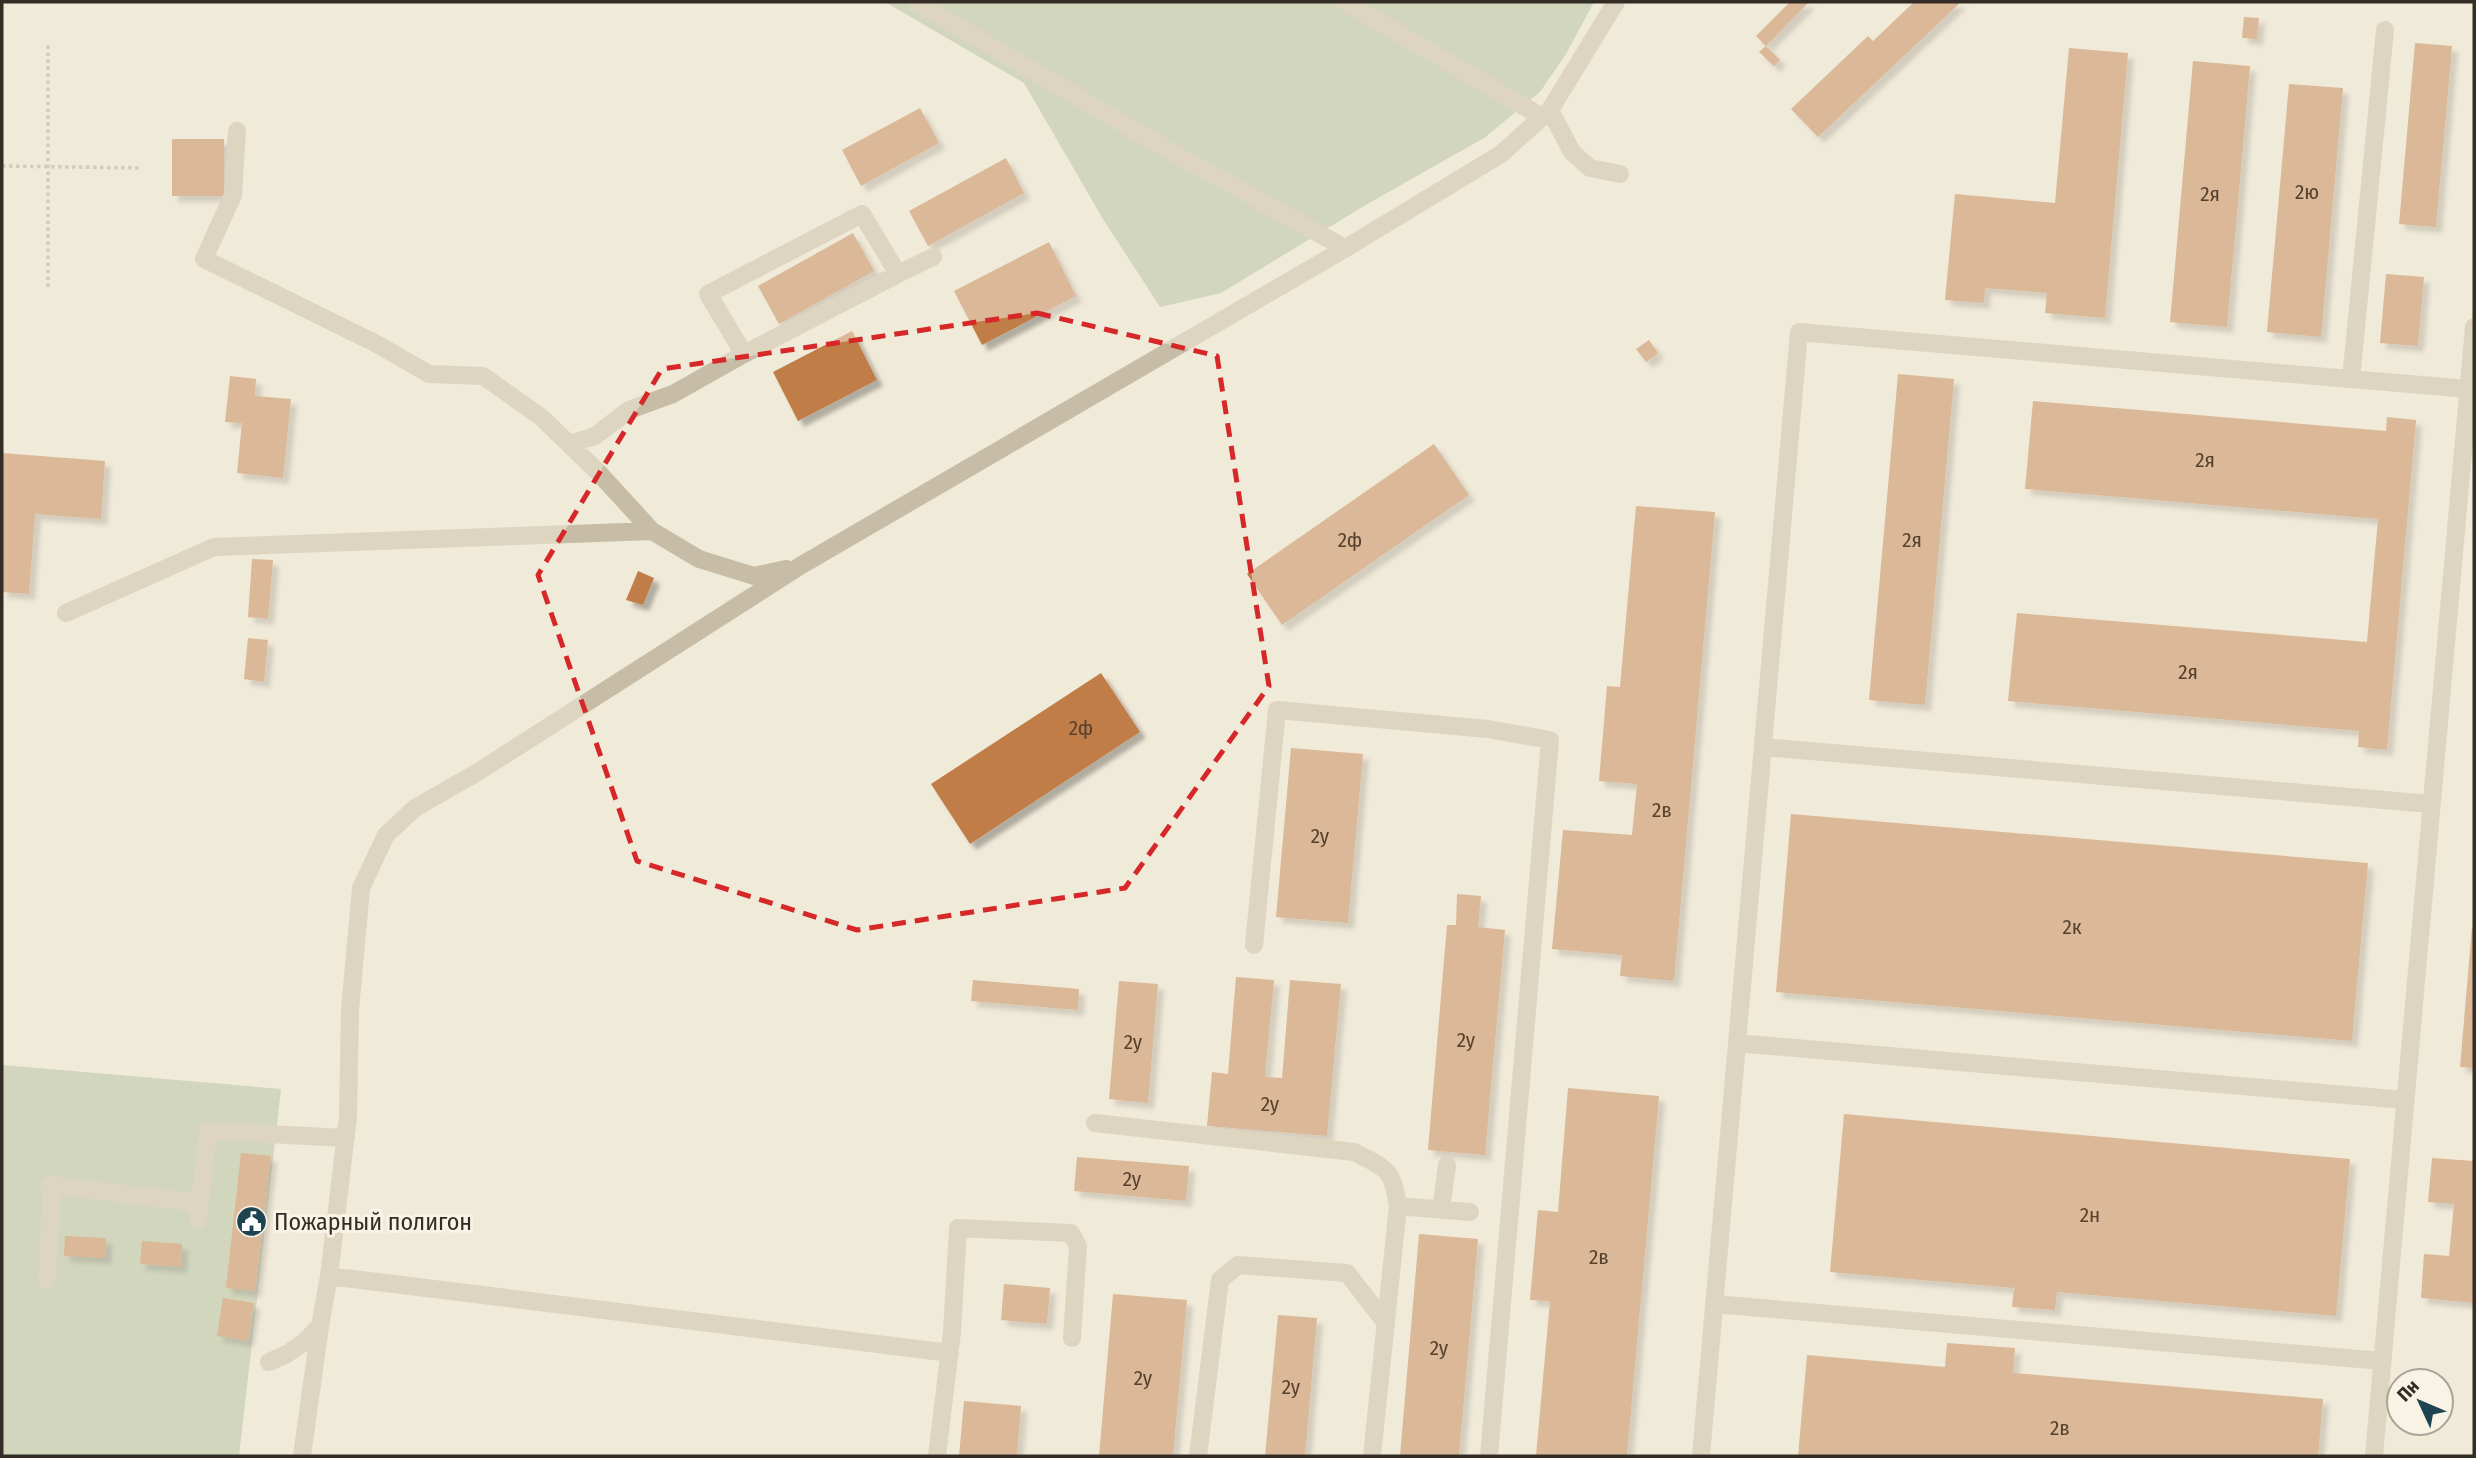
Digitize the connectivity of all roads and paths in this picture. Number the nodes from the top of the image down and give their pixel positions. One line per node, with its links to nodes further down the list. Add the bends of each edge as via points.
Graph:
1 (916, 2): 12 (lane)
2 (1345, 2): 6 (lane)
3 (1616, 2): 6 (lane)
4 (2385, 30): 18 (lane)
5 (48, 45): 9 (path)
6 (1546, 113): 11 (lane, via 1572,152 1590,168); 12 (lane, via 1501,154)
7 (237, 131): 20 (lane, via 233,195 204,259 429,374 483,376 541,417)
8 (2, 166): 9 (path)
9 (48, 167): 10 (path); 15 (path)
10 (142, 169)
11 (1620, 174)
12 (1345, 248): 22 (lane)
13 (933, 257): 14 (lane)
14 (898, 274): 17 (lane); 17 (lane, via 862,214 708,294)
15 (48, 287)
16 (2474, 327): 19 (lane)
17 (744, 354): 20 (lane, via 673,394 629,410 595,436)
18 (2351, 379): 19 (lane); 24 (lane, via 1799,332)
19 (2468, 389): 25 (lane)
20 (569, 444): 21 (lane)
21 (652, 531): 22 (lane, via 699,559 754,576); 23 (lane, via 214,547)
22 (800, 566): 30 (lane, via 415,808 386,835 361,888)
23 (66, 613)
24 (1763, 747): 25 (lane); 27 (lane)
25 (2431, 804): 28 (lane)
26 (1254, 945): 48 (lane, via 1277,710 1488,729 1550,740)
27 (1737, 1043): 28 (lane); 37 (lane)
28 (2405, 1100): 42 (lane)
29 (1095, 1122): 32 (lane, via 1354,1152 1387,1169)
30 (345, 1138): 35 (lane); 36 (lane, via 208,1130 199,1212 50,1186)
31 (1447, 1165): 33 (lane)
32 (1398, 1206): 33 (lane); 38 (lane)
33 (1441, 1210): 34 (lane)
34 (1470, 1212)
35 (329, 1276): 39 (lane); 41 (lane)
36 (47, 1280)
37 (1714, 1304): 42 (lane); 49 (lane)
38 (1385, 1322): 46 (lane, via 1347,1273 1238,1265 1220,1280); 47 (lane)
39 (320, 1326): 43 (lane, via 287,1354); 44 (lane)
40 (1072, 1338): 41 (lane, via 1078,1246 1071,1233 958,1228)
41 (950, 1353): 45 (lane)
42 (2382, 1361): 50 (lane)
43 (269, 1362)
44 (302, 1456)
45 (937, 1456)
46 (1198, 1456)
47 (1372, 1456)
48 (1489, 1456)
49 (1701, 1456)
50 (2374, 1456)

